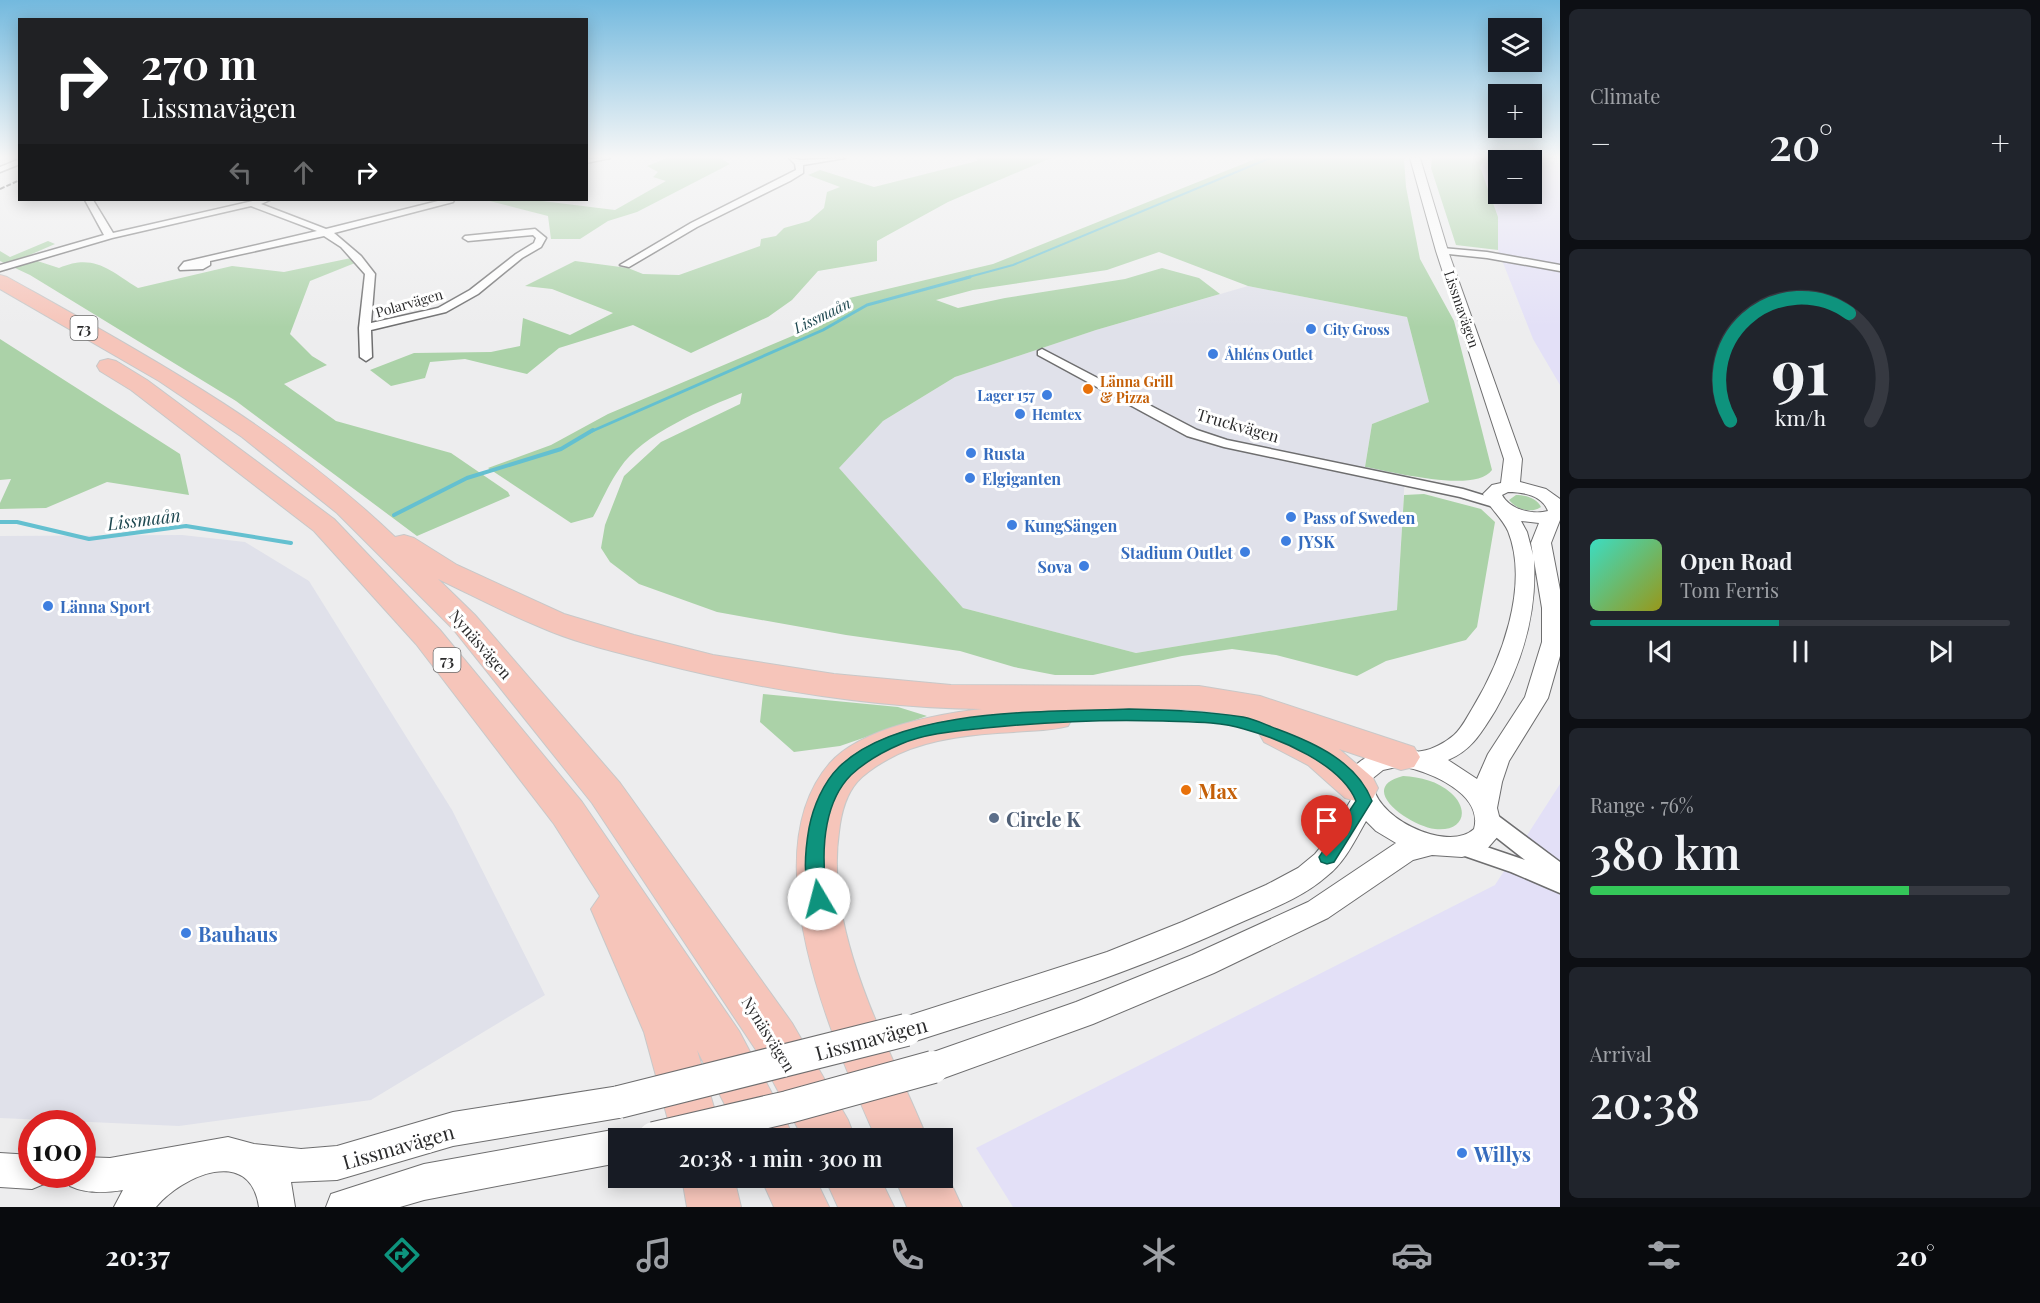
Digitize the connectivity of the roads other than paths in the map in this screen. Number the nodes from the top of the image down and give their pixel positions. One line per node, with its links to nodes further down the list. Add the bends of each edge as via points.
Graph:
1 (97, 214): 8 (street)
2 (195, 214): 8 (street)
3 (285, 214): 7 (street)
4 (395, 214): 7 (street)
5 (716, 214): 12 (street)
6 (1432, 214): 10 (street, Lissmavägen)
7 (327, 232): 11 (street); 17 (street, via 355,253 370,274)
8 (110, 236): 13 (street)
9 (468, 238): 17 (street, Polarvägen, via 535,232 541,238 538,246 442,310)
10 (1442, 250): 14 (street); 20 (street, Lissmavägen)
11 (204, 261)
12 (625, 265)
13 (0, 268)
14 (1560, 268)
15 (0, 281): 23 (highway, Nynäsvägen / 73, via 204,401 251,432)
16 (0, 300): 27 (highway, 73, via 139,385 324,525 428,637)
17 (365, 328): 19 (street)
18 (1042, 353): 22 (street, Truckvägen, via 1192,432 1224,443 1439,488)
19 (366, 357)
20 (1513, 459): 21 (street, Lissmavägen); 22 (street, Lissmavägen)
21 (1544, 495): 22 (street); 24 (street, Lissmavägen, via 1558,507)
22 (1502, 497): 24 (street, via 1525,516); 25 (street, via 1518,533 1526,582 1515,643 1488,705 1461,742)
23 (347, 507): 25 (highway, via 446,571 553,621 713,666 834,686 951,697 1149,696 1238,704); 36 (highway, Nynäsvägen / 73, via 464,622 606,793 775,1038)
24 (1551, 518): 28 (street, via 1541,543 1552,608 1553,642 1536,698 1497,760 1489,782)
25 (1412, 759): 26 (street, Lissmavägen, via 1383,759 1368,765 1360,775); 28 (street, via 1454,775 1474,792)
26 (1362, 795): 29 (street, via 1379,819 1403,835); 37 (highway, via 1340,770 1313,750 1284,736 1245,723 1199,717 1035,717 945,727 895,740 864,755 832,788 820,817 815,844 816,879 827,940 850,1015); 40 (street, Lissmavägen, bridge, via 1336,846 1318,868 1290,886 1187,934 1070,980 906,1030 619,1102 453,1129 337,1163 301,1166)
27 (568, 813): 33 (highway, via 668,1032); 35 (highway, 73, via 722,1047)
28 (1488, 813): 30 (street, via 1487,832 1478,842); 31 (street)
29 (1430, 845): 30 (street); 34 (street, bridge, via 1405,851 1318,910 1203,964 1082,1014 933,1067)
30 (1463, 847): 32 (street)
31 (1560, 874)
32 (1560, 884)
33 (695, 1128)
34 (697, 1128)
35 (763, 1128)
36 (824, 1128)
37 (898, 1128)
38 (608, 1148): 50 (street, via 423,1182)
39 (196, 1158): 40 (street, Lissmavägen, via 228,1154); 43 (street); 48 (street, via 154,1182)
40 (254, 1161): 49 (street, via 273,1182)
41 (0, 1170): 42 (street)
42 (18, 1171)
43 (96, 1174)
44 (710, 1188): 51 (highway)
45 (792, 1188): 52 (highway)
46 (857, 1188): 53 (highway)
47 (926, 1188): 54 (highway)
48 (132, 1207)
49 (277, 1207)
50 (344, 1207)
51 (714, 1207)
52 (802, 1207)
53 (867, 1207)
54 (935, 1207)

